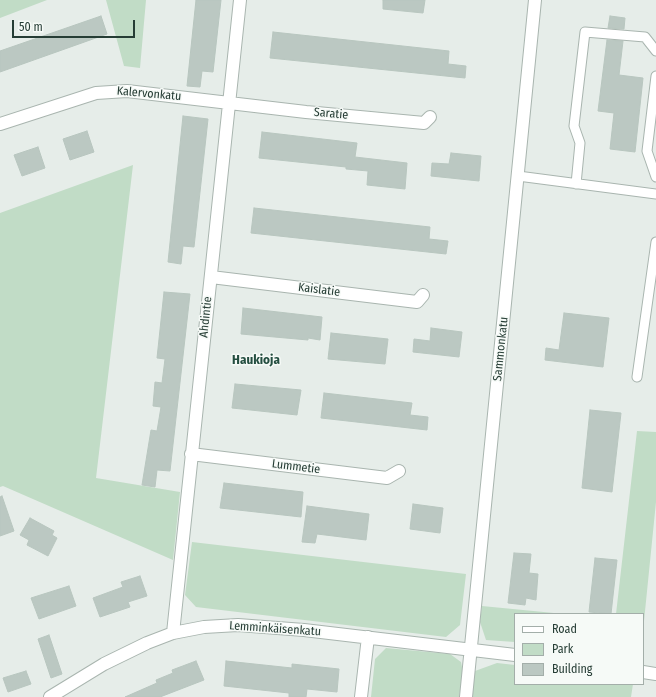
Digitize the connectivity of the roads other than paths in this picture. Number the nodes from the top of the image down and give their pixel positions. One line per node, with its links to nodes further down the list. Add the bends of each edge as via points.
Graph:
1 (240, 0): 5 (street, Ahdintie)
2 (535, 0): 8 (street, Sammonkatu)
3 (656, 51): 10 (lane, via 645,37 585,32 574,126 580,143)
4 (656, 76): 9 (lane, via 647,151)
5 (230, 102): 6 (street, Saratie, via 424,123); 7 (street, Kalervonkatu, via 108,91); 13 (street, Ahdintie)
6 (430, 117)
7 (0, 124)
8 (518, 176): 10 (lane); 20 (street, Sammonkatu)
9 (656, 177)
10 (576, 184): 11 (lane)
11 (656, 194)
12 (656, 242): 15 (lane)
13 (211, 277): 14 (street, Kaislatie, via 417,302); 16 (street, Ahdintie)
14 (423, 295)
15 (637, 377)
16 (191, 454): 17 (street, Lummetie, via 387,478); 18 (street, Ahdintie)
17 (399, 471)
18 (172, 633): 19 (street, Lemminkäisenkatu, via 204,627 238,625); 24 (street, Lemminkäisenkatu, via 104,664)
19 (368, 637): 20 (street, Lemminkäisenkatu); 25 (street)
20 (472, 649): 21 (street, Lemminkäisenkatu); 26 (street, Sammonkatu)
21 (514, 655)
22 (644, 672): 23 (street)
23 (656, 674)
24 (50, 697)
25 (361, 697)
26 (466, 697)

